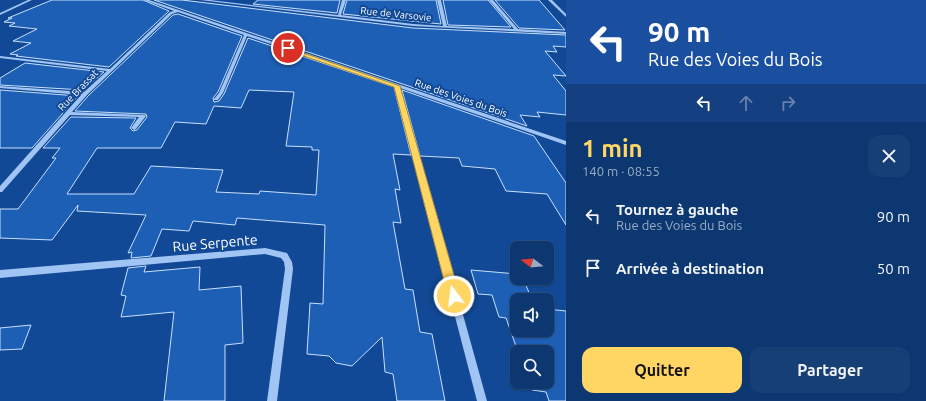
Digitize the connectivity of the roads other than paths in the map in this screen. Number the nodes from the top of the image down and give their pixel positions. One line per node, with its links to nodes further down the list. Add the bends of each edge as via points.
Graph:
1 (30, 0): 11 (street)
2 (146, 0): 9 (street, Rue des Voies du Bois)
3 (161, 0): 9 (street)
4 (202, 0): 12 (street, Rue de Varsovie)
5 (344, 0): 12 (street)
6 (439, 0): 14 (street)
7 (491, 0): 15 (street)
8 (550, 0): 13 (street)
9 (156, 4): 10 (street, Rue des Voies du Bois)
10 (177, 11): 17 (street, Rue des Voies du Bois); 19 (street, Rue Brassat, via 171,13)
11 (0, 14)
12 (339, 16): 14 (street, Rue de Varsovie)
13 (566, 16)
14 (445, 26): 15 (street, Rue de Varsovie)
15 (517, 31): 16 (street, Rue de Varsovie)
16 (566, 33)
17 (246, 34): 20 (street, Rue des Voies du Bois); 23 (street)
18 (0, 57): 19 (street)
19 (111, 70): 22 (street, Rue Brassat)
20 (397, 86): 26 (street, Rue des Voies du Bois); 30 (street)
21 (0, 87): 22 (street)
22 (85, 94): 24 (street, Rue Brassat)
23 (216, 99)
24 (68, 114): 25 (street, via 143,116); 27 (street, Rue Brassat)
25 (134, 128)
26 (566, 143)
27 (0, 190)
28 (0, 274): 29 (street, Rue Serpente, via 265,251 284,255 289,269)
29 (272, 401)
30 (482, 401)

